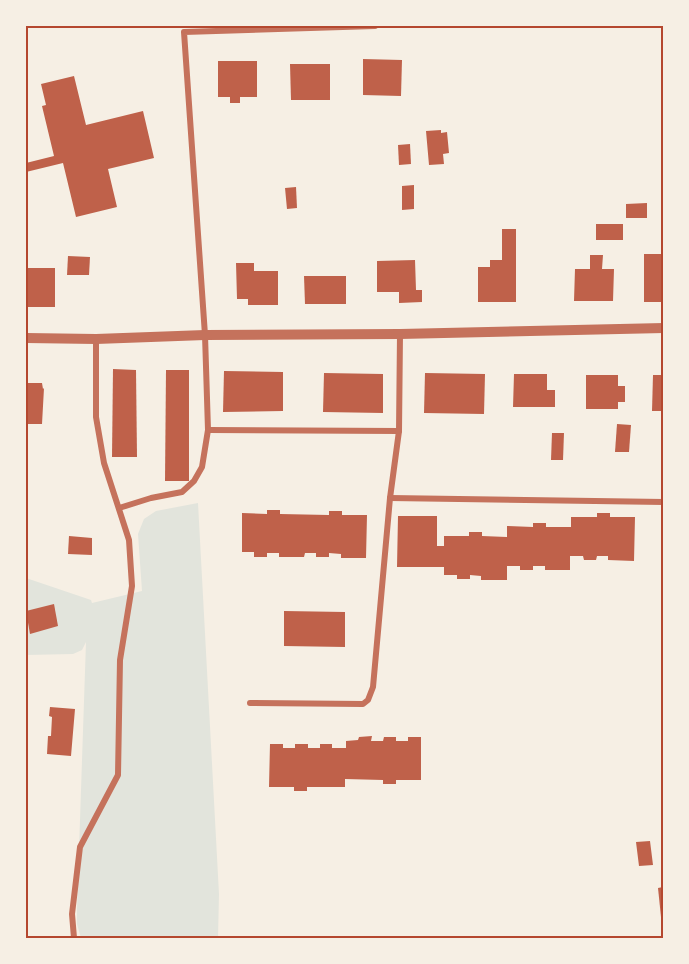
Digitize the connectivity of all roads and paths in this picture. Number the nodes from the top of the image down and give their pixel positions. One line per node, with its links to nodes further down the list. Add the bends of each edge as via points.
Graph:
1 (375, 26): 4 (street, via 184,32)
2 (663, 328): 3 (street)
3 (400, 334): 4 (street); 8 (street)
4 (205, 335): 6 (street); 7 (street)
5 (26, 338): 6 (street)
6 (96, 339): 11 (street, via 96,417 104,463)
7 (208, 430): 8 (street); 11 (street, via 202,466 194,482 182,492)
8 (399, 432): 9 (street)
9 (390, 498): 10 (street); 12 (street, via 373,687 368,700 363,704)
10 (663, 502)
11 (119, 508): 13 (street, via 129,540 132,586 120,660 118,775 80,847 72,914)
12 (250, 703)
13 (74, 939)

